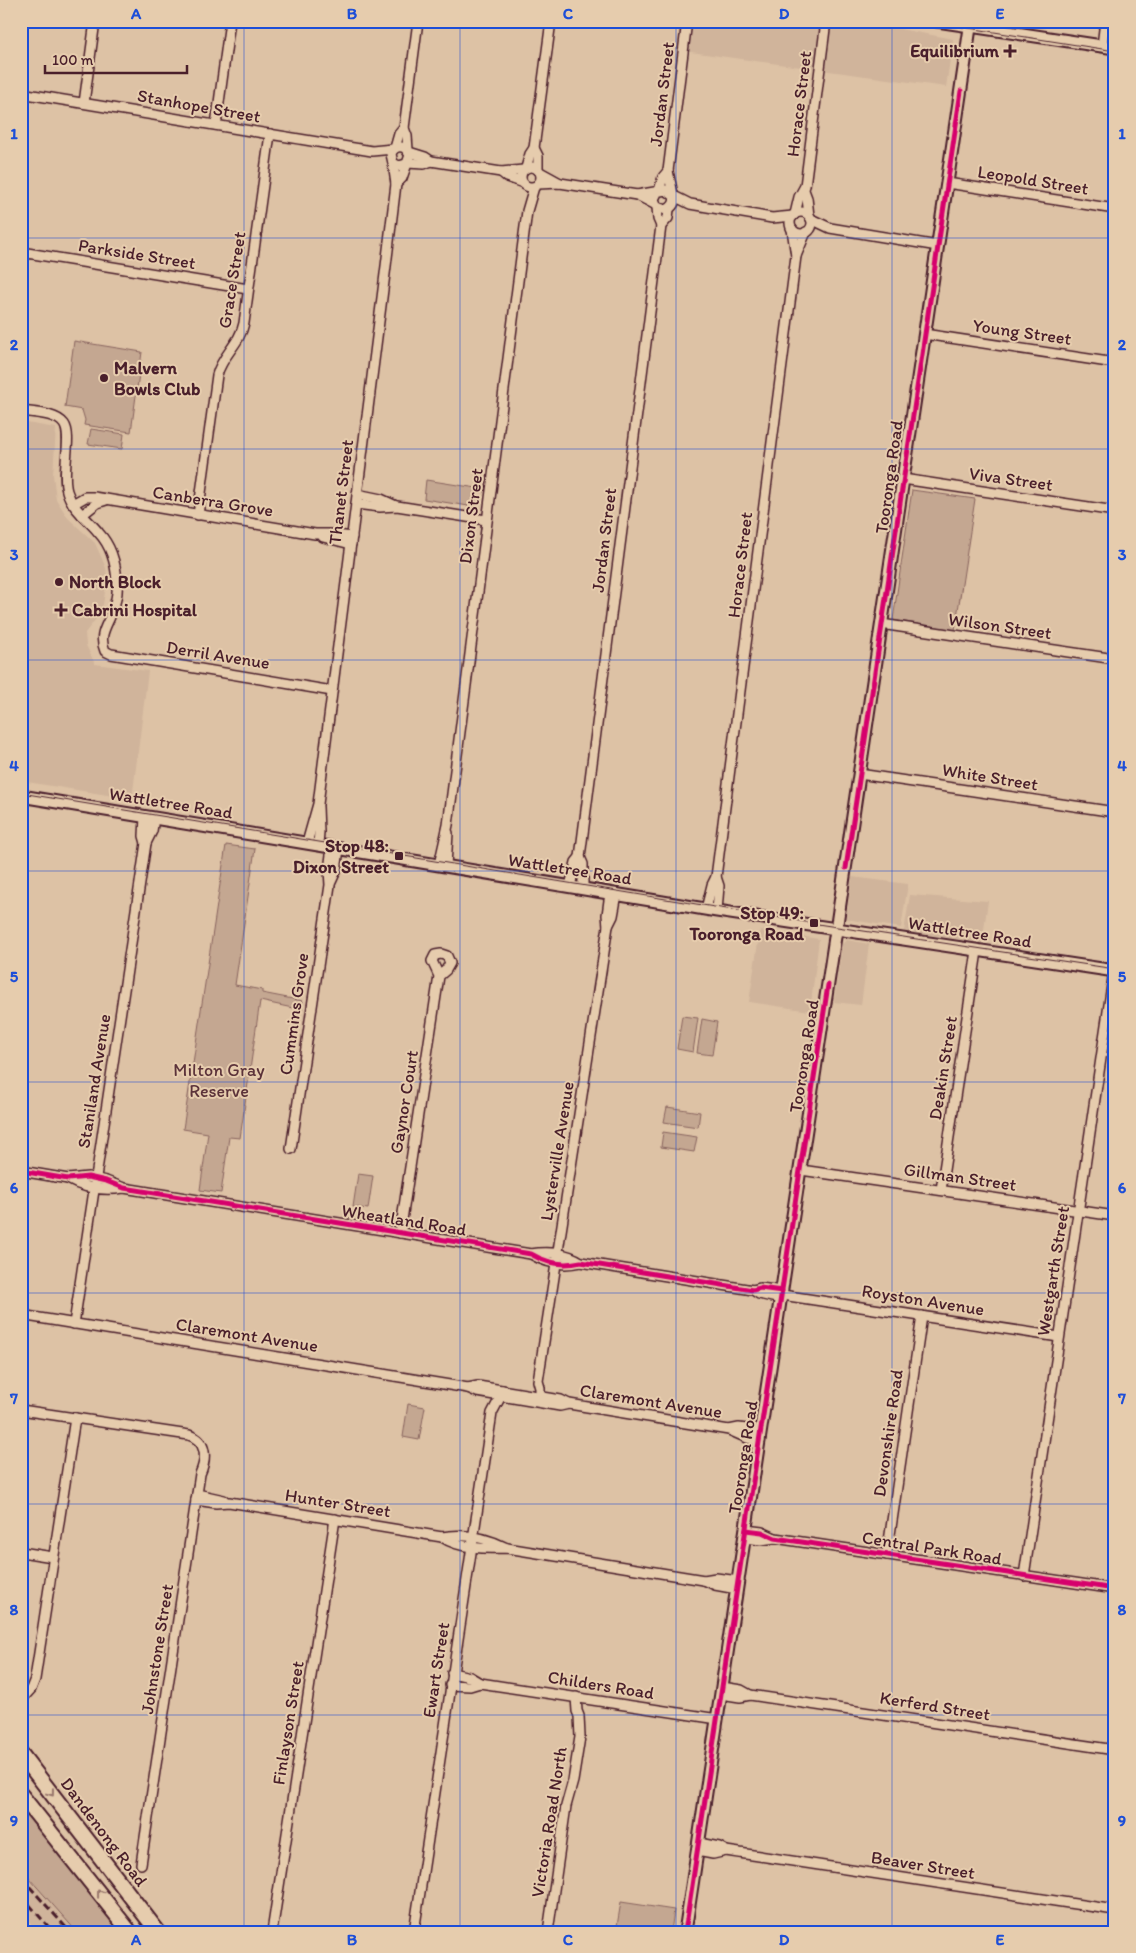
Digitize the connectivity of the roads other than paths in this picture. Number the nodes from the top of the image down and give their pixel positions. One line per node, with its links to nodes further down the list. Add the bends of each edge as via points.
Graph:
1 (95, 21): 13 (street)
2 (230, 21): 14 (street)
3 (418, 21): 15 (street)
4 (550, 21): 17 (street)
5 (687, 21): 26 (street, Jordan Street)
6 (826, 21): 33 (street, Horace Street)
7 (937, 21): 9 (main road)
8 (1105, 21): 10 (street)
9 (970, 24): 10 (main road); 31 (main road, Tooronga Road)
10 (1102, 46): 11 (main road)
11 (1115, 48)
12 (22, 96): 13 (street, Stanhope Street)
13 (84, 103): 14 (street, Stanhope Street)
14 (216, 125): 16 (street, Stanhope Street)
15 (404, 128): 18 (street); 20 (street)
16 (270, 134): 19 (street, Stanhope Street); 52 (street, Grace Street)
17 (534, 148): 24 (street); 25 (street)
18 (394, 149): 19 (street, Stanhope Street); 20 (street, via 402,146); 21 (street, via 390,154)
19 (372, 151): 21 (street, Stanhope Street)
20 (408, 151): 22 (street); 23 (street, via 410,158)
21 (392, 161): 23 (street, via 399,166); 29 (street, Thanet Street)
22 (431, 161): 23 (street); 27 (street)
23 (407, 164): 29 (street, Thanet Street)
24 (524, 169): 25 (street, via 532,167); 27 (street); 30 (street, via 520,176)
25 (539, 171): 28 (street); 32 (street, via 541,179)
26 (668, 171): 34 (street, Jordan Street); 36 (street, Jordan Street)
27 (501, 172): 30 (street)
28 (560, 182): 32 (street); 35 (street)
29 (396, 184): 57 (street, Thanet Street)
30 (523, 184): 32 (street); 41 (street, Dixon Street)
31 (947, 184): 40 (street, Leopold Street); 49 (main road, Tooronga Road)
32 (536, 186): 41 (street, Dixon Street)
33 (804, 190): 42 (street, Horace Street); 44 (street, Horace Street)
34 (658, 192): 35 (street); 36 (street, via 666,190); 38 (street, via 654,199)
35 (637, 195): 38 (street)
36 (673, 195): 37 (street); 39 (street)
37 (690, 204): 39 (street); 43 (street)
38 (657, 206): 39 (street, via 663,210); 45 (street, Jordan Street)
39 (670, 208): 45 (street, Jordan Street, via 668,218)
40 (1115, 209)
41 (526, 211): 65 (street, Dixon Street)
42 (794, 215): 43 (street); 44 (street, via 803,212); 46 (street, via 790,221)
43 (772, 218): 46 (street)
44 (810, 218): 47 (street); 48 (street, via 812,225)
45 (661, 226): 76 (street, Jordan Street)
46 (792, 228): 48 (street, via 798,233); 51 (street, Horace Street)
47 (830, 228): 48 (street); 49 (street)
48 (808, 231): 51 (street, Horace Street)
49 (938, 246): 53 (main road, Tooronga Road)
50 (21, 252): 52 (street, Parkside Street)
51 (796, 256): 81 (street, Horace Street, via 716,877 719,886)
52 (248, 289): 63 (street, Grace Street, via 242,331 235,346 223,359 217,375)
53 (924, 334): 54 (street, Young Street); 56 (main road, Tooronga Road)
54 (1115, 363)
55 (21, 411): 59 (street, via 57,418 64,424 68,438 64,477)
56 (903, 479): 62 (street, Viva Street); 67 (main road, Tooronga Road)
57 (357, 494): 60 (street, Thanet Street); 61 (street)
58 (106, 500): 59 (street, Canberra Grove, via 90,496); 63 (street, Canberra Grove); 64 (street, via 97,502)
59 (73, 504): 64 (street)
60 (356, 504): 61 (street); 66 (street, Thanet Street)
61 (396, 506): 65 (street)
62 (1115, 510)
63 (198, 515): 66 (street, Canberra Grove, via 316,534 328,540)
64 (82, 516): 69 (street, Derril Avenue, via 107,542 115,564 116,596 102,634 105,651)
65 (486, 520): 77 (street, Dixon Street, via 448,825 449,844)
66 (351, 540): 69 (street, Thanet Street)
67 (882, 624): 68 (street, Wilson Street); 70 (main road, Tooronga Road)
68 (1115, 659)
69 (332, 690): 74 (street, Thanet Street, via 318,804 319,832)
70 (860, 774): 72 (street, White Street); 82 (main road, Tooronga Road)
71 (21, 796): 73 (main road, Wattletree Road)
72 (1115, 812)
73 (149, 817): 74 (main road, Wattletree Road); 89 (street, Staniland Avenue, via 152,831 146,843)
74 (312, 844): 75 (main road, Wattletree Road)
75 (336, 848): 77 (main road, Wattletree Road); 86 (street, Cummins Grove, via 336,871 330,885)
76 (580, 857): 78 (street, Jordan Street); 79 (street, Jordan Street)
77 (443, 865): 78 (main road, Wattletree Road)
78 (570, 886): 79 (main road, Wattletree Road)
79 (583, 888): 80 (main road, Wattletree Road)
80 (613, 893): 81 (main road, Wattletree Road); 94 (street, Lysterville Avenue, via 613,916 608,926)
81 (712, 910): 82 (main road, Wattletree Road)
82 (836, 929): 83 (main road, Wattletree Road); 87 (main road, Tooronga Road)
83 (977, 950): 84 (main road, Wattletree Road); 90 (street, Deakin Street)
84 (1114, 971): 91 (street, Westgarth Street)
85 (439, 976): 93 (street, Gaynor Court)
86 (291, 1149)
87 (800, 1170): 90 (street, Gillman Street); 95 (main road, Tooronga Road)
88 (21, 1171): 89 (street, Wheatland Road, via 68,1179 77,1177)
89 (95, 1183): 93 (street, Wheatland Road); 98 (street, Staniland Avenue)
90 (941, 1190): 91 (street, Gillman Street)
91 (1078, 1211): 92 (street, Gillman Street); 99 (street, Westgarth Street)
92 (1115, 1216)
93 (400, 1233): 94 (street, Wheatland Road, via 531,1254 546,1261)
94 (557, 1258): 95 (street, Wheatland Road, via 573,1264 581,1262 753,1290 759,1294); 100 (street, Lysterville Avenue)
95 (782, 1295): 97 (street, Royston Avenue); 108 (main road, Tooronga Road)
96 (21, 1315): 98 (street, Claremont Avenue)
97 (922, 1316): 99 (street, Royston Avenue); 114 (street, Devonshire Road)
98 (74, 1324): 101 (street, Claremont Avenue, via 477,1392)
99 (1059, 1337): 116 (street, Westgarth Street)
100 (538, 1381): 103 (street, Lysterville Avenue); 104 (street, Lysterville Avenue)
101 (490, 1391): 102 (street, Claremont Avenue); 106 (street, Ewart Street)
102 (501, 1393): 103 (street, Claremont Avenue); 106 (street, Ewart Street)
103 (529, 1397): 104 (street, Claremont Avenue)
104 (540, 1399): 108 (street, Claremont Avenue, via 729,1430 747,1438)
105 (21, 1410): 107 (street)
106 (492, 1413): 112 (street, Ewart Street)
107 (75, 1418): 109 (street, Johnstone Street, via 189,1435 200,1442 205,1458); 115 (street)
108 (760, 1436): 111 (main road, Tooronga Road)
109 (197, 1497): 110 (street, Hunter Street, via 216,1503 229,1502); 132 (street, Johnstone Street)
110 (335, 1520): 112 (street, Hunter Street, via 442,1537 449,1541); 136 (street, Finlayson Street)
111 (746, 1534): 114 (street, Central Park Road, via 761,1540 775,1538); 117 (main road, Tooronga Road)
112 (473, 1542): 117 (street, Hunter Street, via 715,1584); 119 (street, Ewart Street)
113 (21, 1552): 115 (street)
114 (887, 1555): 116 (street, Central Park Road)
115 (54, 1557): 124 (street, via 35,1679)
116 (1024, 1576): 118 (street, Central Park Road)
117 (738, 1585): 122 (main road, Tooronga Road)
118 (1115, 1589)
119 (452, 1673): 120 (street, Childers Road); 121 (street, Ewart Street)
120 (480, 1683): 121 (street, Childers Road); 123 (street, Childers Road)
121 (450, 1685): 137 (street, Ewart Street)
122 (722, 1690): 127 (main road, Tooronga Road); 128 (street, Kerferd Street, via 740,1697 750,1694)
123 (576, 1697): 125 (street, Childers Road); 126 (street, Victoria Road North)
124 (22, 1699)
125 (588, 1699): 126 (street, Victoria Road North); 127 (street, Childers Road)
126 (579, 1716): 138 (street, Victoria Road North, via 573,1781 566,1806)
127 (718, 1719): 131 (main road, Tooronga Road)
128 (1115, 1750)
129 (21, 1754): 135 (highway, Dandenong Road, one-way to 135)
130 (21, 1795): 134 (highway, one-way to 130)
131 (698, 1847): 133 (street, Beaver Street, via 713,1854 726,1852); 139 (main road, Tooronga Road)
132 (141, 1864)
133 (1115, 1910)
134 (130, 1932)
135 (158, 1932)
136 (272, 1932)
137 (414, 1932)
138 (548, 1932)
139 (685, 1932)

